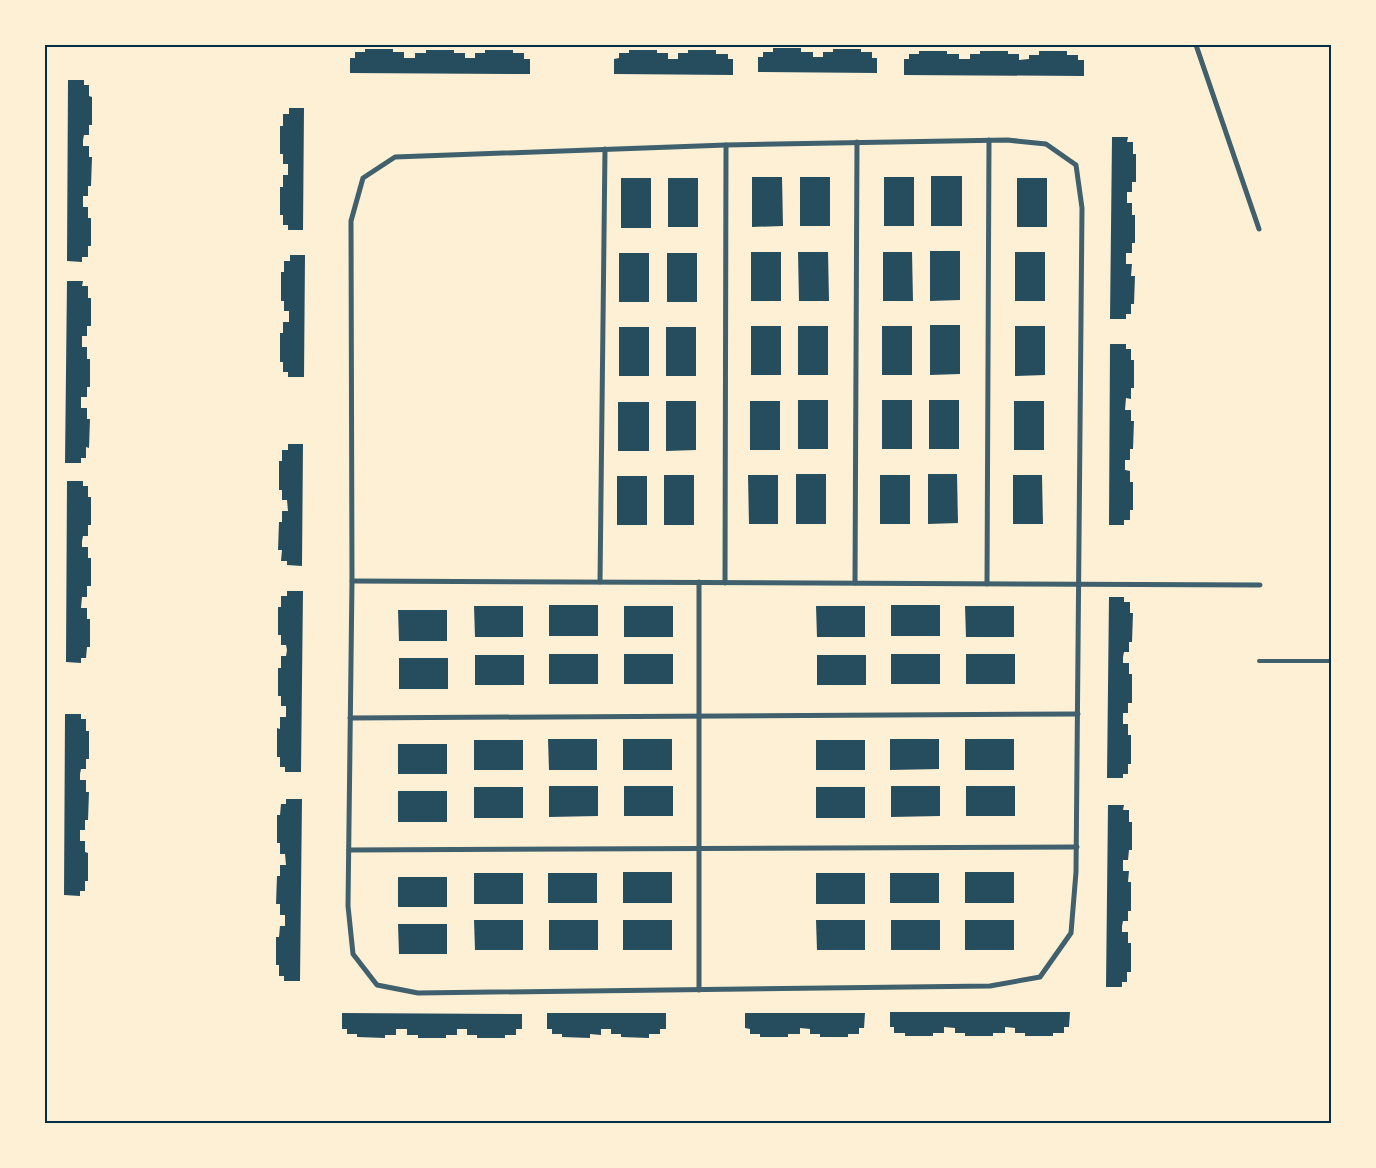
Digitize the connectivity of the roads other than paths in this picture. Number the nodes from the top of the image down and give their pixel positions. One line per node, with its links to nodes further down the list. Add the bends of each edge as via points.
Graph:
1 (1196, 45): 6 (street)
2 (990, 140): 3 (street); 12 (street); 13 (street, via 1046,144 1076,165 1082,208)
3 (857, 142): 4 (street); 11 (street)
4 (726, 145): 5 (street); 10 (street)
5 (605, 149): 7 (street, via 395,157 363,178 351,221); 8 (street)
6 (1258, 230)
7 (352, 581): 8 (street); 19 (street)
8 (600, 582): 9 (street)
9 (699, 582): 10 (street); 18 (street)
10 (725, 583): 11 (street)
11 (855, 583): 12 (street)
12 (987, 584): 13 (street)
13 (1079, 584): 14 (street); 17 (street)
14 (1260, 585)
15 (1258, 661): 16 (lane)
16 (1331, 661)
17 (1078, 714): 18 (street); 20 (street)
18 (699, 716): 19 (street); 21 (street)
19 (350, 718): 22 (street)
20 (1077, 847): 21 (street); 23 (street, via 1071,933 1040,977 990,986)
21 (699, 848): 22 (street); 23 (street)
22 (349, 850): 23 (street, via 348,906 353,954 377,985 418,993)
23 (699, 990)

